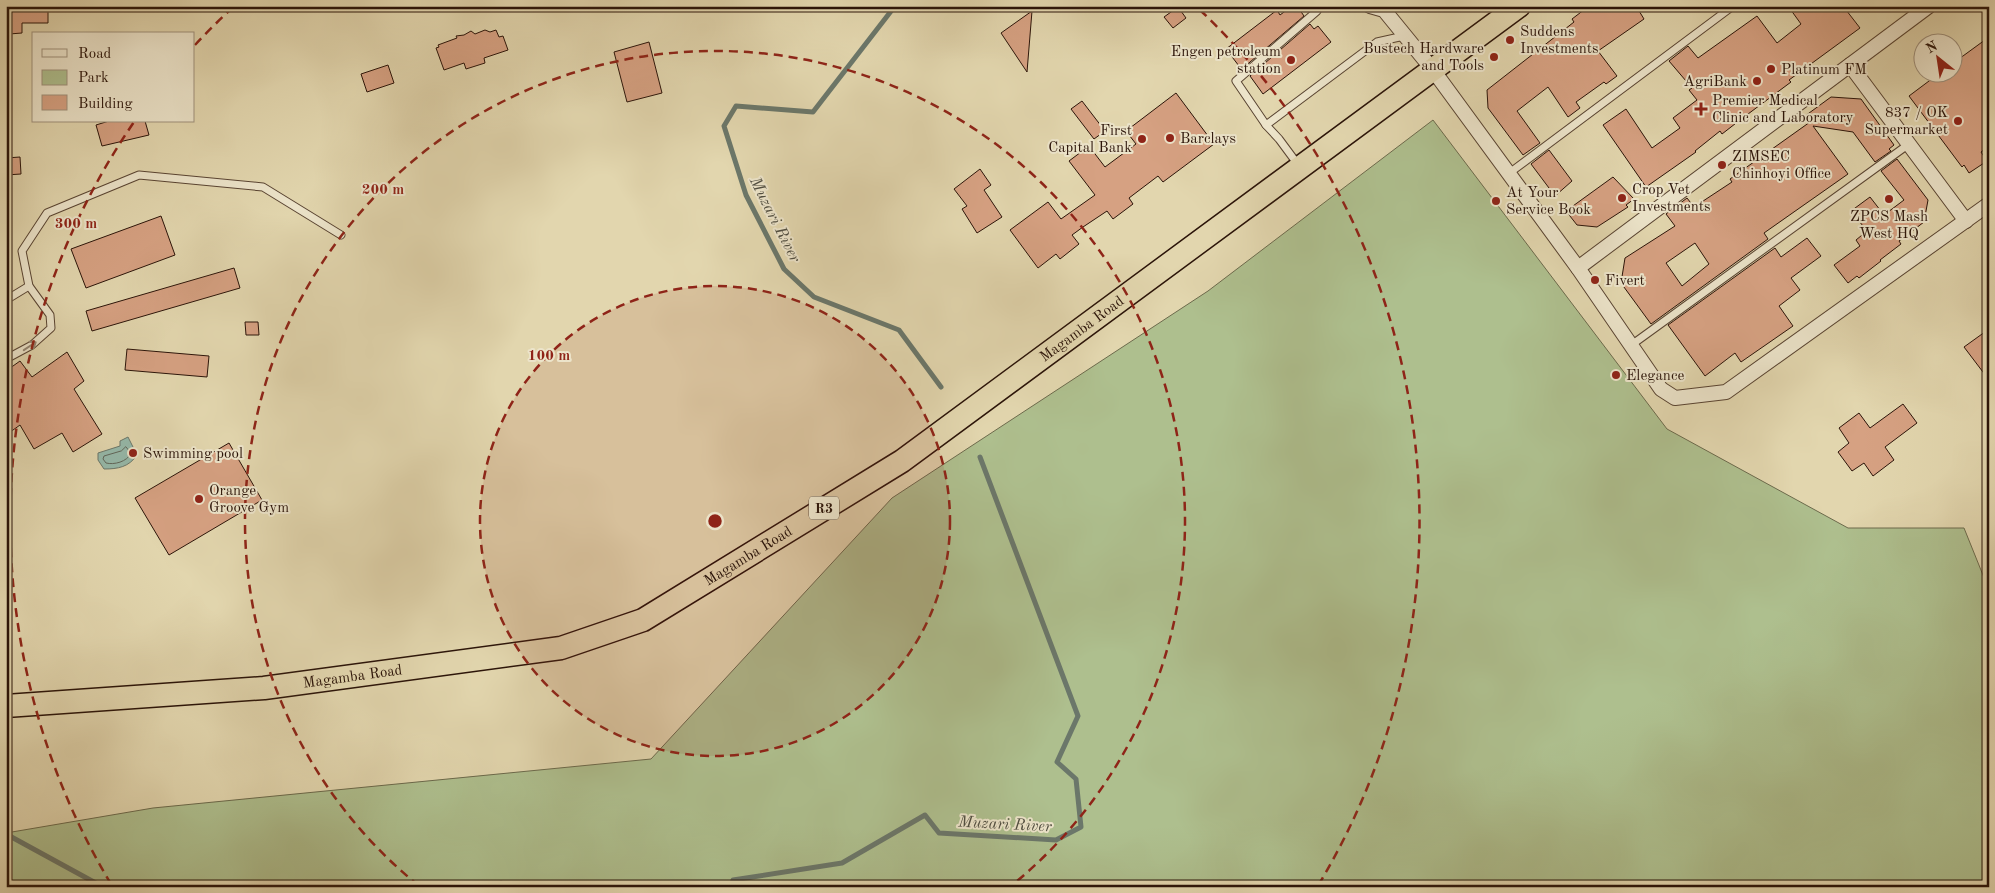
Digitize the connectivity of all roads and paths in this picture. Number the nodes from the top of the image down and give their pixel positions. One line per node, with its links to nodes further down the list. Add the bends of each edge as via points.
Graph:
1 (1320, 6): 9 (lane, via 1236,81)
2 (1519, 6): 8 (highway, Magamba Road / R3)
3 (1733, 6): 12 (lane)
4 (1381, 7): 6 (street)
5 (1925, 7): 7 (street)
6 (1404, 36): 8 (street); 9 (lane, via 1377,42)
7 (1850, 66): 10 (street); 16 (street)
8 (1433, 70): 11 (highway, Magamba Road / R3); 12 (street)
9 (1266, 125): 11 (lane)
10 (1909, 144): 14 (street); 19 (lane)
11 (1301, 168): 21 (highway, Magamba Road / R3, via 902,460 643,620 561,648 264,688)
12 (1508, 174): 16 (street)
13 (1989, 204): 14 (street)
14 (1966, 221): 19 (street, via 1726,392 1675,398 1661,389)
15 (341, 235): 17 (lane, via 263,187 139,175 47,213 22,251)
16 (1578, 268): 19 (street)
17 (29, 286): 18 (lane); 20 (lane, one-way to 17, via 32,345 51,328 50,315)
18 (6, 300)
19 (1629, 346)
20 (6, 359)
21 (6, 706)

